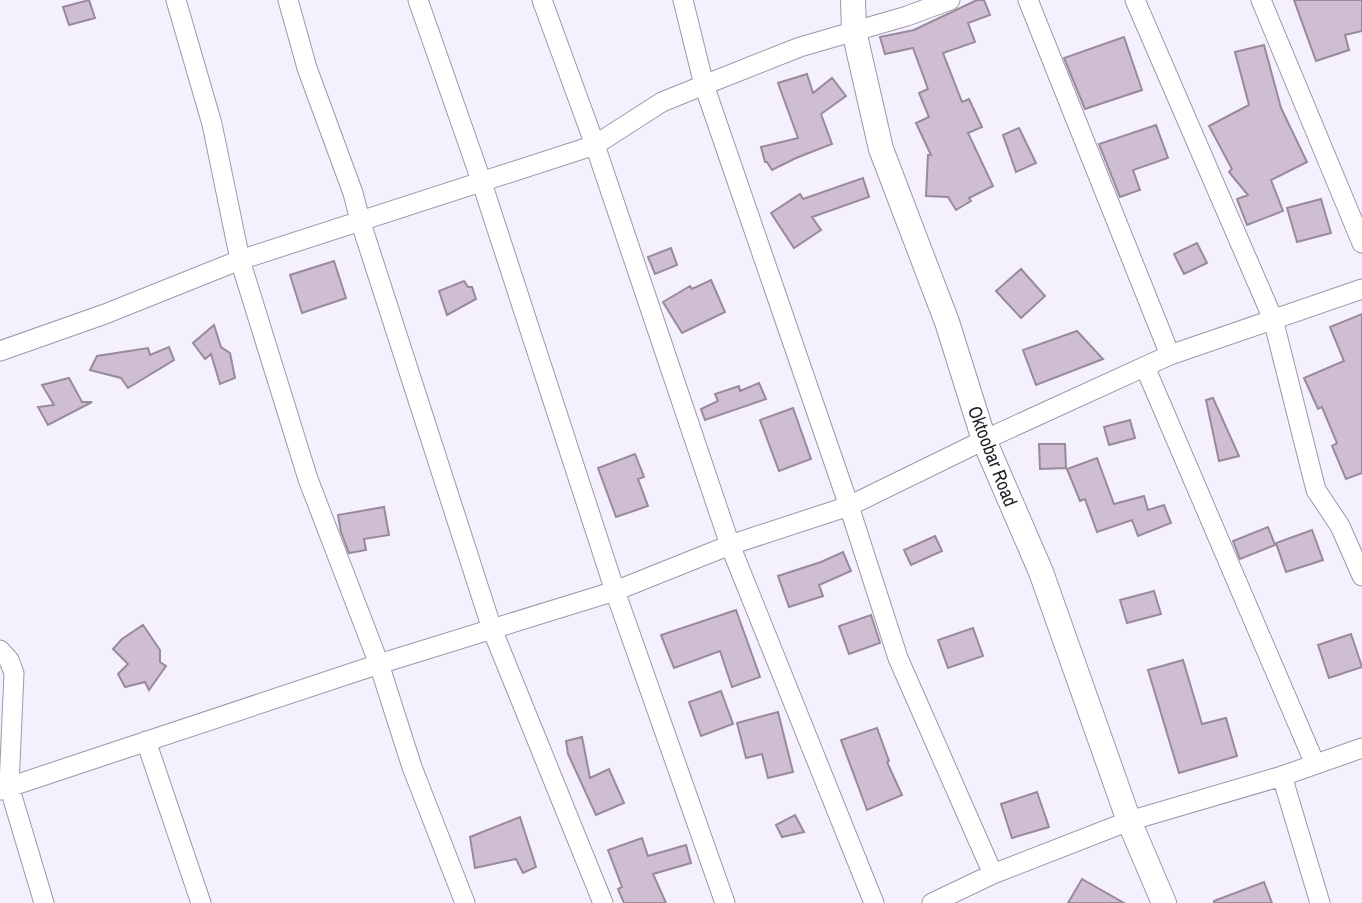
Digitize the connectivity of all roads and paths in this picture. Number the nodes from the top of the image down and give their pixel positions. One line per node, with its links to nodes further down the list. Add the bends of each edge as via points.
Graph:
1 (176, 0): 17 (street, via 212,124)
2 (288, 0): 15 (street)
3 (418, 0): 14 (street)
4 (542, 0): 13 (street)
5 (683, 0): 12 (street)
6 (853, 0): 11 (street, Oktoobar Road)
7 (950, 0): 11 (street)
8 (1028, 0): 21 (street)
9 (1135, 0): 19 (street)
10 (1261, 0): 16 (street)
11 (854, 31): 12 (street); 23 (street, Oktoobar Road, via 881,149 947,322)
12 (704, 85): 13 (street, via 662,102); 24 (street)
13 (595, 145): 14 (street); 25 (street)
14 (482, 183): 15 (street); 27 (street)
15 (360, 220): 17 (street); 28 (street)
16 (1362, 243)
17 (240, 260): 20 (street); 30 (street, via 307,479)
18 (1362, 289): 19 (street)
19 (1273, 319): 21 (street); 26 (street, via 1317,490 1340,526)
20 (0, 351)
21 (1170, 355): 22 (street)
22 (1145, 367): 23 (street); 33 (street)
23 (984, 440): 24 (street); 36 (street, Oktoobar Road, via 1041,572)
24 (849, 506): 25 (street); 37 (street, via 898,658)
25 (730, 545): 27 (street); 43 (street)
26 (1362, 576)
27 (615, 591): 28 (street); 42 (street)
28 (492, 629): 30 (street); 41 (street)
29 (0, 650): 35 (street, via 14,673)
30 (379, 664): 31 (street); 40 (street, via 412,766)
31 (146, 741): 35 (street); 39 (street)
32 (1362, 748): 33 (street)
33 (1315, 764): 34 (street)
34 (1282, 776): 36 (street); 46 (street)
35 (5, 788): 38 (street)
36 (1129, 821): 37 (street); 45 (street, Oktoobar Road)
37 (993, 874): 44 (street)
38 (44, 903)
39 (201, 903)
40 (466, 903)
41 (603, 903)
42 (725, 903)
43 (874, 903)
44 (932, 903)
45 (1164, 903)
46 (1320, 903)

